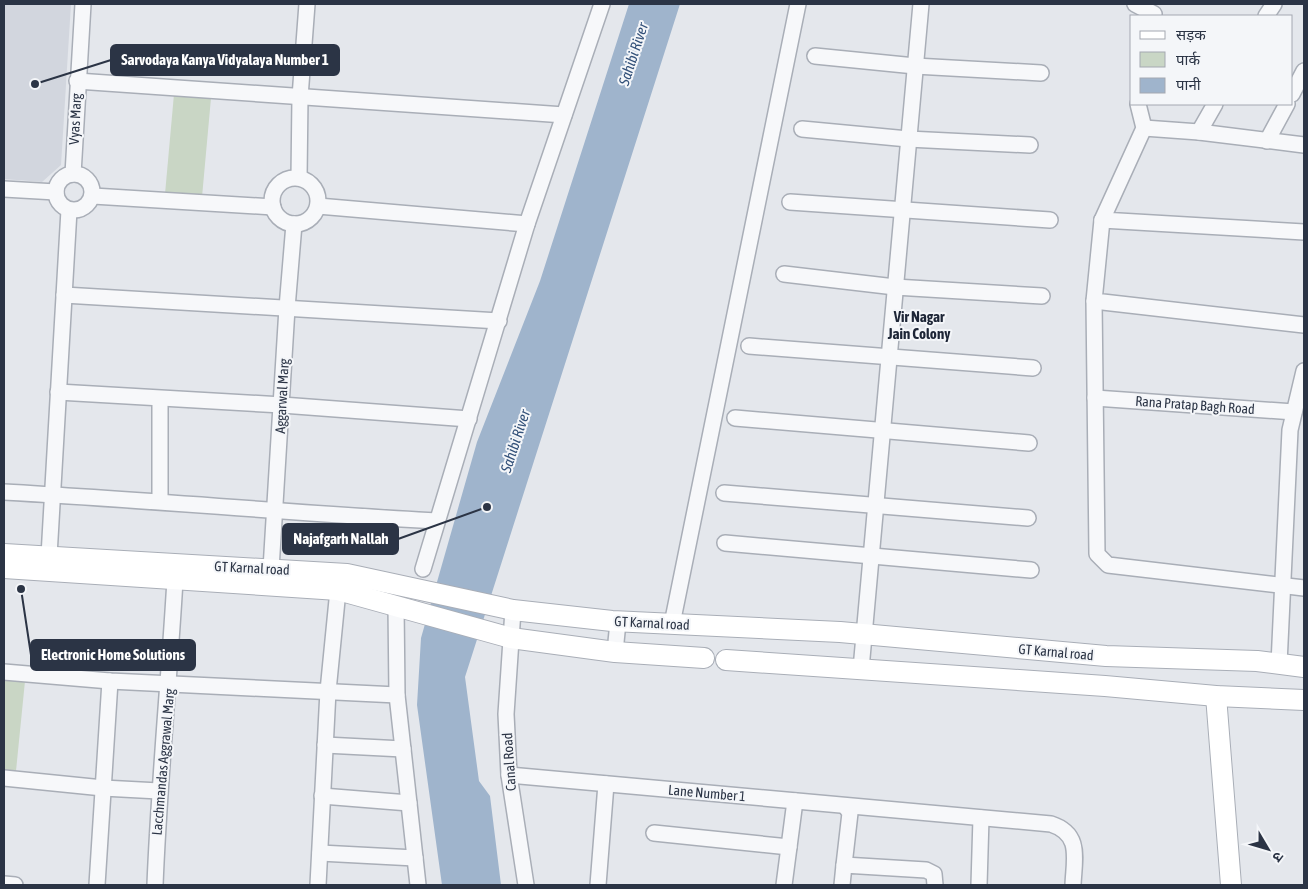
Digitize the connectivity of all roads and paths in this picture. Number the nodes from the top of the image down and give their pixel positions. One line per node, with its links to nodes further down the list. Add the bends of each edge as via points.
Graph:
1 (83, 4): 14 (street, Vyas Marg)
2 (307, 4): 16 (street)
3 (602, 4): 20 (street)
4 (798, 4): 87 (street)
5 (921, 4): 11 (street)
6 (1135, 4): 8 (street)
7 (1274, 4): 9 (street)
8 (1156, 11)
9 (1267, 15)
10 (815, 56): 11 (street)
11 (915, 66): 13 (street); 24 (street)
12 (1304, 71): 15 (street)
13 (1041, 73)
14 (77, 81): 16 (street); 28 (street, Vyas Marg)
15 (1293, 92)
16 (300, 97): 20 (street); 29 (street)
17 (1138, 105): 21 (street)
18 (1215, 105): 23 (street)
19 (1286, 105): 25 (street)
20 (564, 115): 41 (street)
21 (1144, 128): 23 (street); 39 (street)
22 (802, 129): 24 (street)
23 (1199, 132): 25 (street)
24 (908, 139): 26 (street); 37 (street)
25 (1267, 141): 27 (street)
26 (1030, 145)
27 (1304, 145)
28 (73, 174): 31 (street, via 59,182); 32 (street, via 89,180)
29 (299, 178): 34 (street, via 314,188); 35 (street, via 281,182 272,198)
30 (4, 190): 31 (street)
31 (56, 192): 36 (street, via 60,203)
32 (94, 196): 35 (street); 36 (street, via 86,207)
33 (790, 202): 37 (street)
34 (318, 206): 40 (street, via 309,219); 41 (street)
35 (273, 207): 40 (street, via 279,217)
36 (69, 210): 45 (street)
37 (902, 210): 38 (street); 44 (street)
38 (1050, 220)
39 (1102, 220): 42 (street); 47 (street)
40 (294, 224): 48 (street, Aggarwal Marg)
41 (527, 224): 49 (street)
42 (1304, 232)
43 (784, 274): 44 (street)
44 (895, 287): 46 (street); 52 (street)
45 (64, 295): 48 (street); 55 (street)
46 (1042, 296)
47 (1094, 301): 50 (street); 56 (street)
48 (287, 308): 49 (street); 58 (street, Aggarwal Marg)
49 (499, 321): 61 (street)
50 (1304, 325)
51 (749, 346): 52 (street)
52 (889, 357): 53 (street); 62 (street)
53 (1033, 368)
54 (1304, 371): 59 (street)
55 (58, 392): 57 (street); 66 (street)
56 (1095, 398): 59 (street, Rana Pratap Bagh Road); 81 (street, via 1097,554 1103,562)
57 (160, 399): 58 (street); 67 (street)
58 (282, 405): 61 (street); 69 (street, Aggarwal Marg)
59 (1298, 405): 81 (street, via 1290,430)
60 (735, 418): 62 (street)
61 (469, 419): 71 (street)
62 (882, 432): 63 (street); 68 (street)
63 (1029, 443)
64 (4, 492): 66 (street)
65 (724, 493): 68 (street)
66 (52, 494): 67 (street); 74 (street)
67 (160, 501): 69 (street)
68 (876, 505): 70 (street); 75 (street)
69 (275, 512): 71 (street); 78 (street, Aggarwal Marg)
70 (1028, 518)
71 (437, 521): 77 (street)
72 (725, 543): 75 (street)
73 (4, 554): 74 (main road, GT Karnal road)
74 (49, 556): 78 (main road, GT Karnal road)
75 (871, 556): 79 (street); 88 (street)
76 (4, 568): 80 (main road, GT Karnal road)
77 (423, 568)
78 (272, 569): 85 (main road, GT Karnal road, via 347,574)
79 (1031, 570)
80 (175, 580): 83 (main road, GT Karnal road); 98 (street, Lacchmandas Aggrawal Marg)
81 (1283, 584): 82 (street); 93 (street)
82 (1304, 588)
83 (338, 590): 84 (main road, GT Karnal road); 99 (street)
84 (403, 608): 89 (main road, GT Karnal road); 100 (street)
85 (513, 610): 86 (main road, GT Karnal road); 89 (street, Canal Road)
86 (618, 622): 87 (main road, GT Karnal road); 90 (street)
87 (672, 624): 88 (main road, GT Karnal road)
88 (864, 634): 93 (main road, GT Karnal road, via 1106,656); 95 (street)
89 (511, 638): 90 (main road, GT Karnal road); 105 (street, Canal Road, via 506,714)
90 (615, 652): 91 (main road, GT Karnal road)
91 (704, 658)
92 (726, 660): 95 (main road)
93 (1279, 664): 94 (main road, GT Karnal road)
94 (1304, 666)
95 (861, 670): 101 (main road)
96 (4, 672): 97 (street)
97 (110, 681): 98 (street); 108 (street)
98 (169, 684): 99 (street); 109 (street, Lacchmandas Aggrawal Marg)
99 (328, 691): 100 (street); 103 (street)
100 (397, 695): 104 (street)
101 (1216, 696): 102 (main road); 134 (main road)
102 (1304, 700)
103 (325, 745): 104 (street); 110 (street)
104 (403, 749): 112 (street)
105 (509, 775): 107 (street, Lane Number 1); 126 (street, Canal Road)
106 (4, 778): 108 (street)
107 (606, 784): 111 (street, Lane Number 1); 128 (street)
108 (103, 788): 109 (street); 122 (street)
109 (159, 791): 123 (street, Lacchmandas Aggrawal Marg)
110 (322, 796): 112 (street); 117 (street)
111 (795, 801): 113 (street, Lane Number 1); 116 (street)
112 (409, 803): 118 (street)
113 (845, 806): 114 (street, Lane Number 1); 119 (street, via 850,813)
114 (981, 818): 132 (street); 133 (street, Lane Number 1, via 1061,827 1070,835 1074,846)
115 (654, 833): 116 (street)
116 (789, 847): 129 (street)
117 (320, 853): 118 (street); 124 (street)
118 (415, 858): 125 (street)
119 (844, 865): 130 (street); 131 (street, via 926,870 934,874)
120 (4, 884): 121 (street)
121 (15, 885)
122 (97, 885)
123 (155, 885)
124 (318, 885)
125 (418, 885)
126 (526, 885): 127 (street)
127 (530, 885)
128 (598, 885)
129 (784, 885)
130 (842, 885)
131 (935, 885)
132 (979, 885)
133 (1073, 885)
134 (1231, 885)

